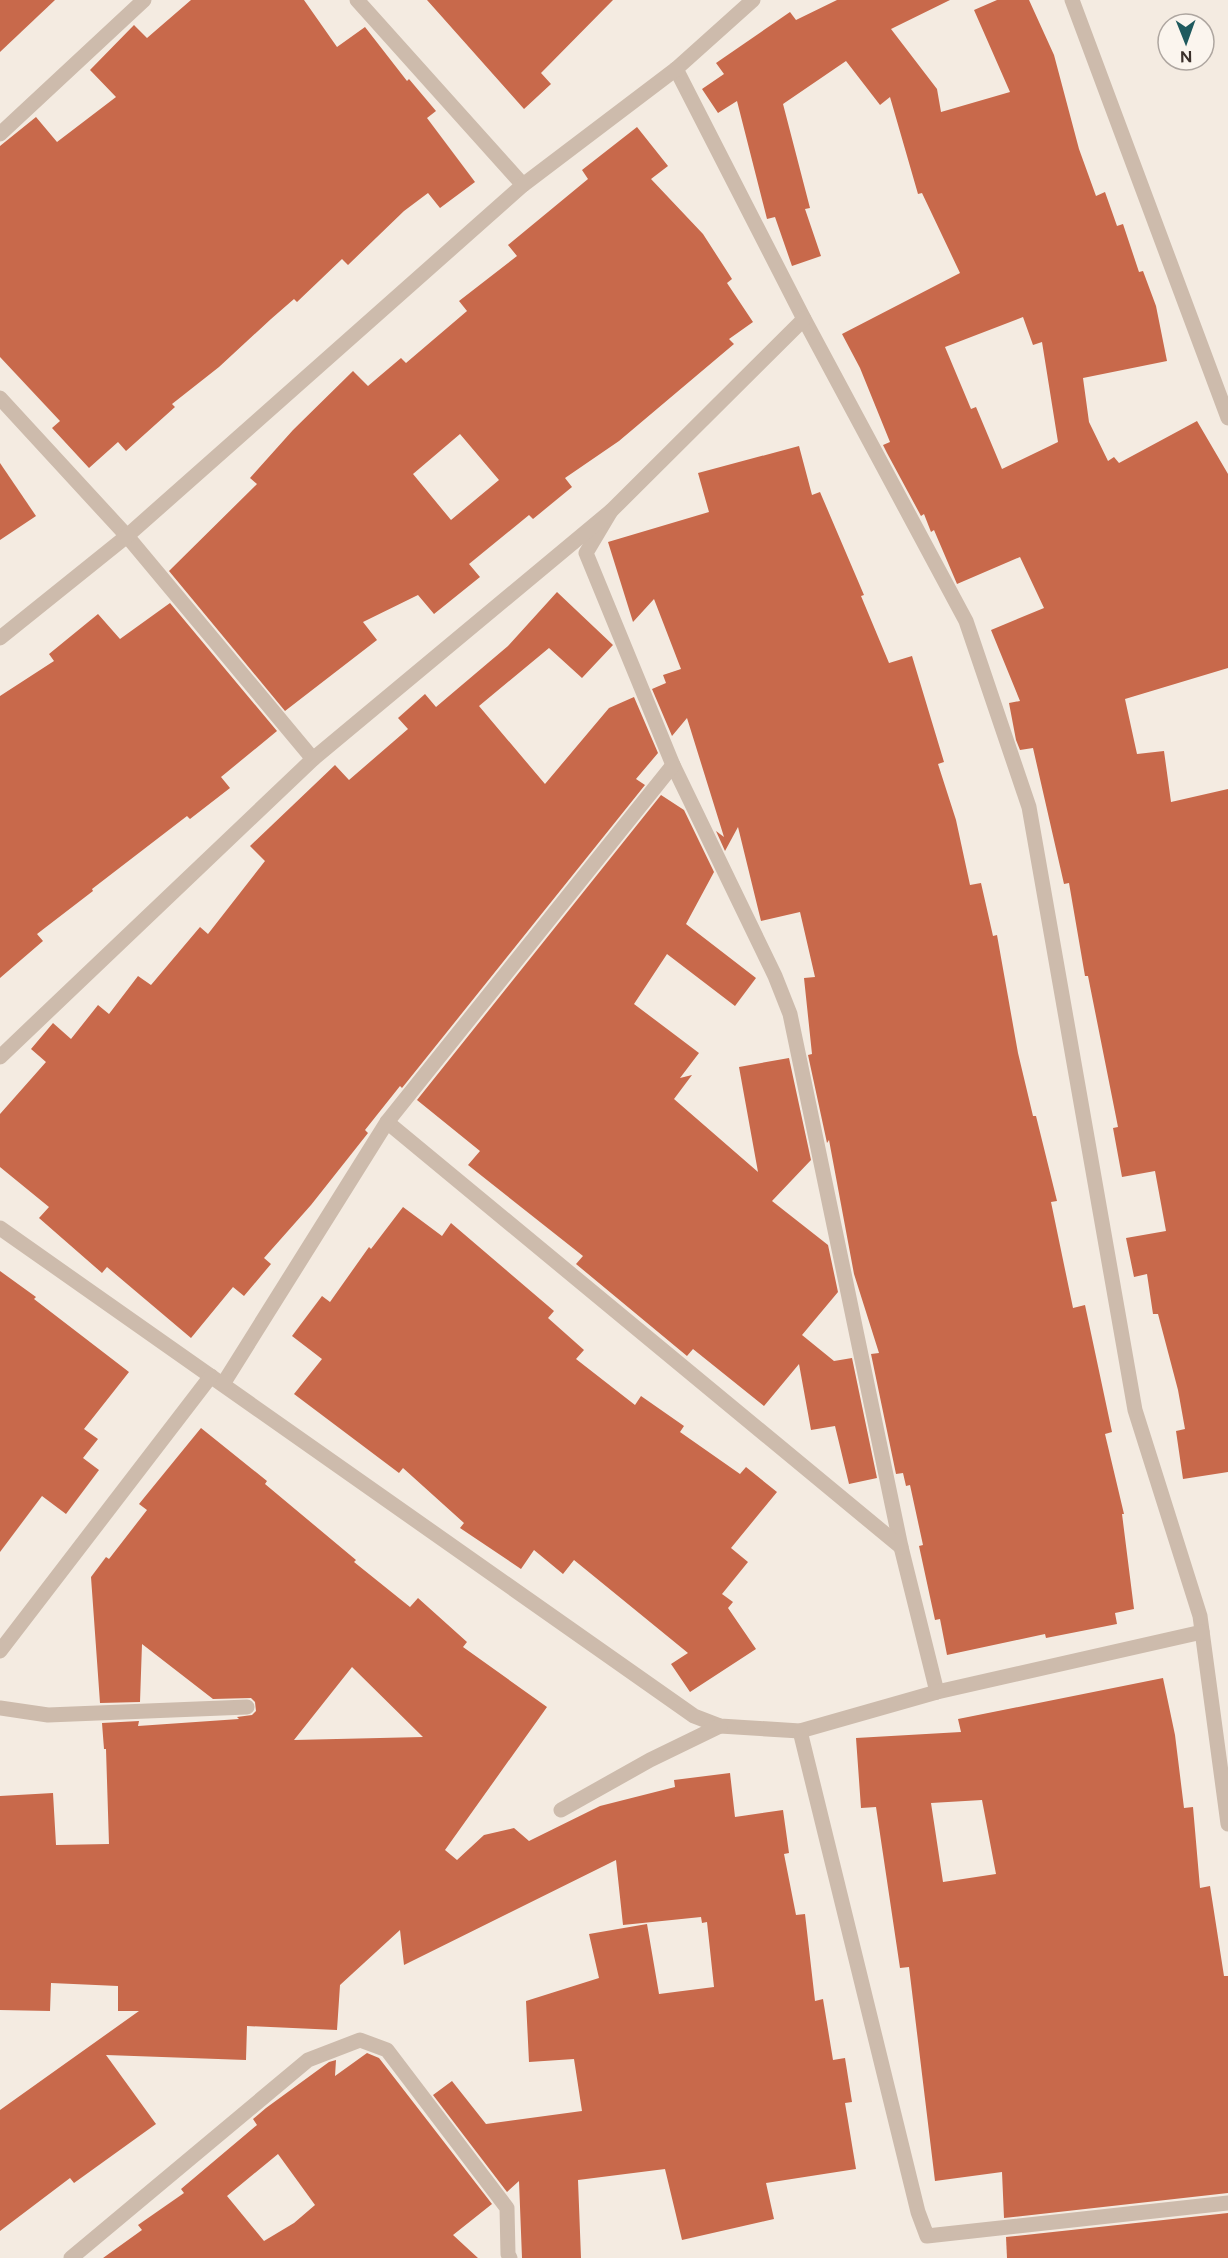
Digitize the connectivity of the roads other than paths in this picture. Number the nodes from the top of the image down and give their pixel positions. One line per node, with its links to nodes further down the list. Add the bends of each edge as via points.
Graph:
1 (144, 0): 6 (street)
2 (357, 0): 7 (street)
3 (753, 0): 5 (street)
4 (1072, 0): 10 (street)
5 (676, 69): 7 (street); 8 (street)
6 (0, 134)
7 (523, 185): 12 (street)
8 (804, 319): 11 (street); 21 (street, via 966,621 1029,807 1135,1410)
9 (0, 398): 12 (street)
10 (1228, 418)
11 (611, 511): 14 (street); 15 (street, via 586,553)
12 (127, 536): 13 (street); 14 (street)
13 (0, 638)
14 (313, 759): 16 (street)
15 (674, 765): 17 (street); 20 (street, via 790,1014)
16 (0, 1057)
17 (387, 1122): 19 (street); 20 (street)
18 (0, 1228): 19 (street)
19 (217, 1380): 22 (street); 26 (street, via 694,1716)
20 (901, 1547): 23 (street)
21 (1202, 1632): 23 (street); 29 (street)
22 (0, 1651)
23 (937, 1692): 27 (street)
24 (247, 1707): 25 (street, via 48,1715)
25 (0, 1708)
26 (720, 1726): 27 (street); 28 (street)
27 (800, 1731): 30 (street, via 927,2236)
28 (561, 1810)
29 (1228, 1824)
30 (1228, 2203)
31 (506, 2257): 32 (street, via 507,2208 387,2050 360,2040 308,2060)
32 (70, 2258)

